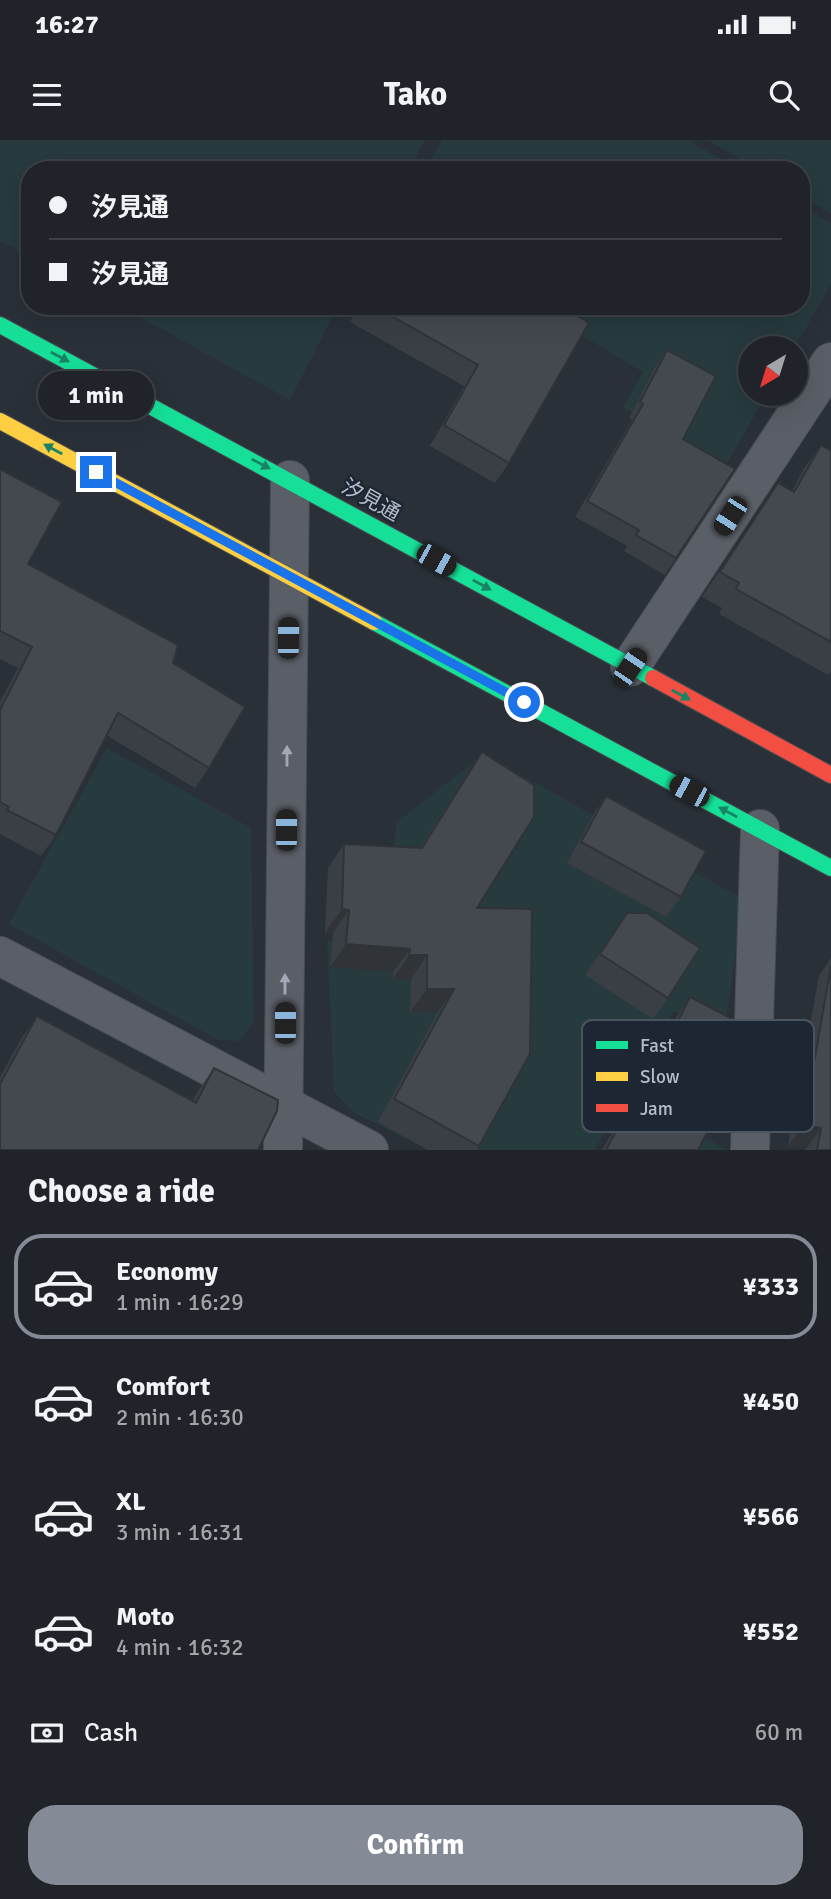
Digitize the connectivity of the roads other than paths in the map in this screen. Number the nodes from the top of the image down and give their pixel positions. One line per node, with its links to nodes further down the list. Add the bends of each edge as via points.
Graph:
1 (0, 325): 5 (street, 汐見通, one-way to 5)
2 (831, 362): 3 (street)
3 (817, 413): 7 (street)
4 (0, 421): 6 (street, one-way to 4)
5 (290, 480): 6 (street); 7 (street, 汐見通, one-way to 7)
6 (289, 575): 9 (street, one-way to 6); 13 (street, one-way to 6)
7 (630, 667): 8 (street, 汐見通, one-way to 8)
8 (831, 775)
9 (760, 829): 10 (street); 12 (street)
10 (831, 868)
11 (0, 956): 13 (street)
12 (754, 1020)
13 (284, 1105): 15 (street); 16 (street)
14 (751, 1132): 17 (street)
15 (283, 1150)
16 (369, 1150)
17 (750, 1150)

